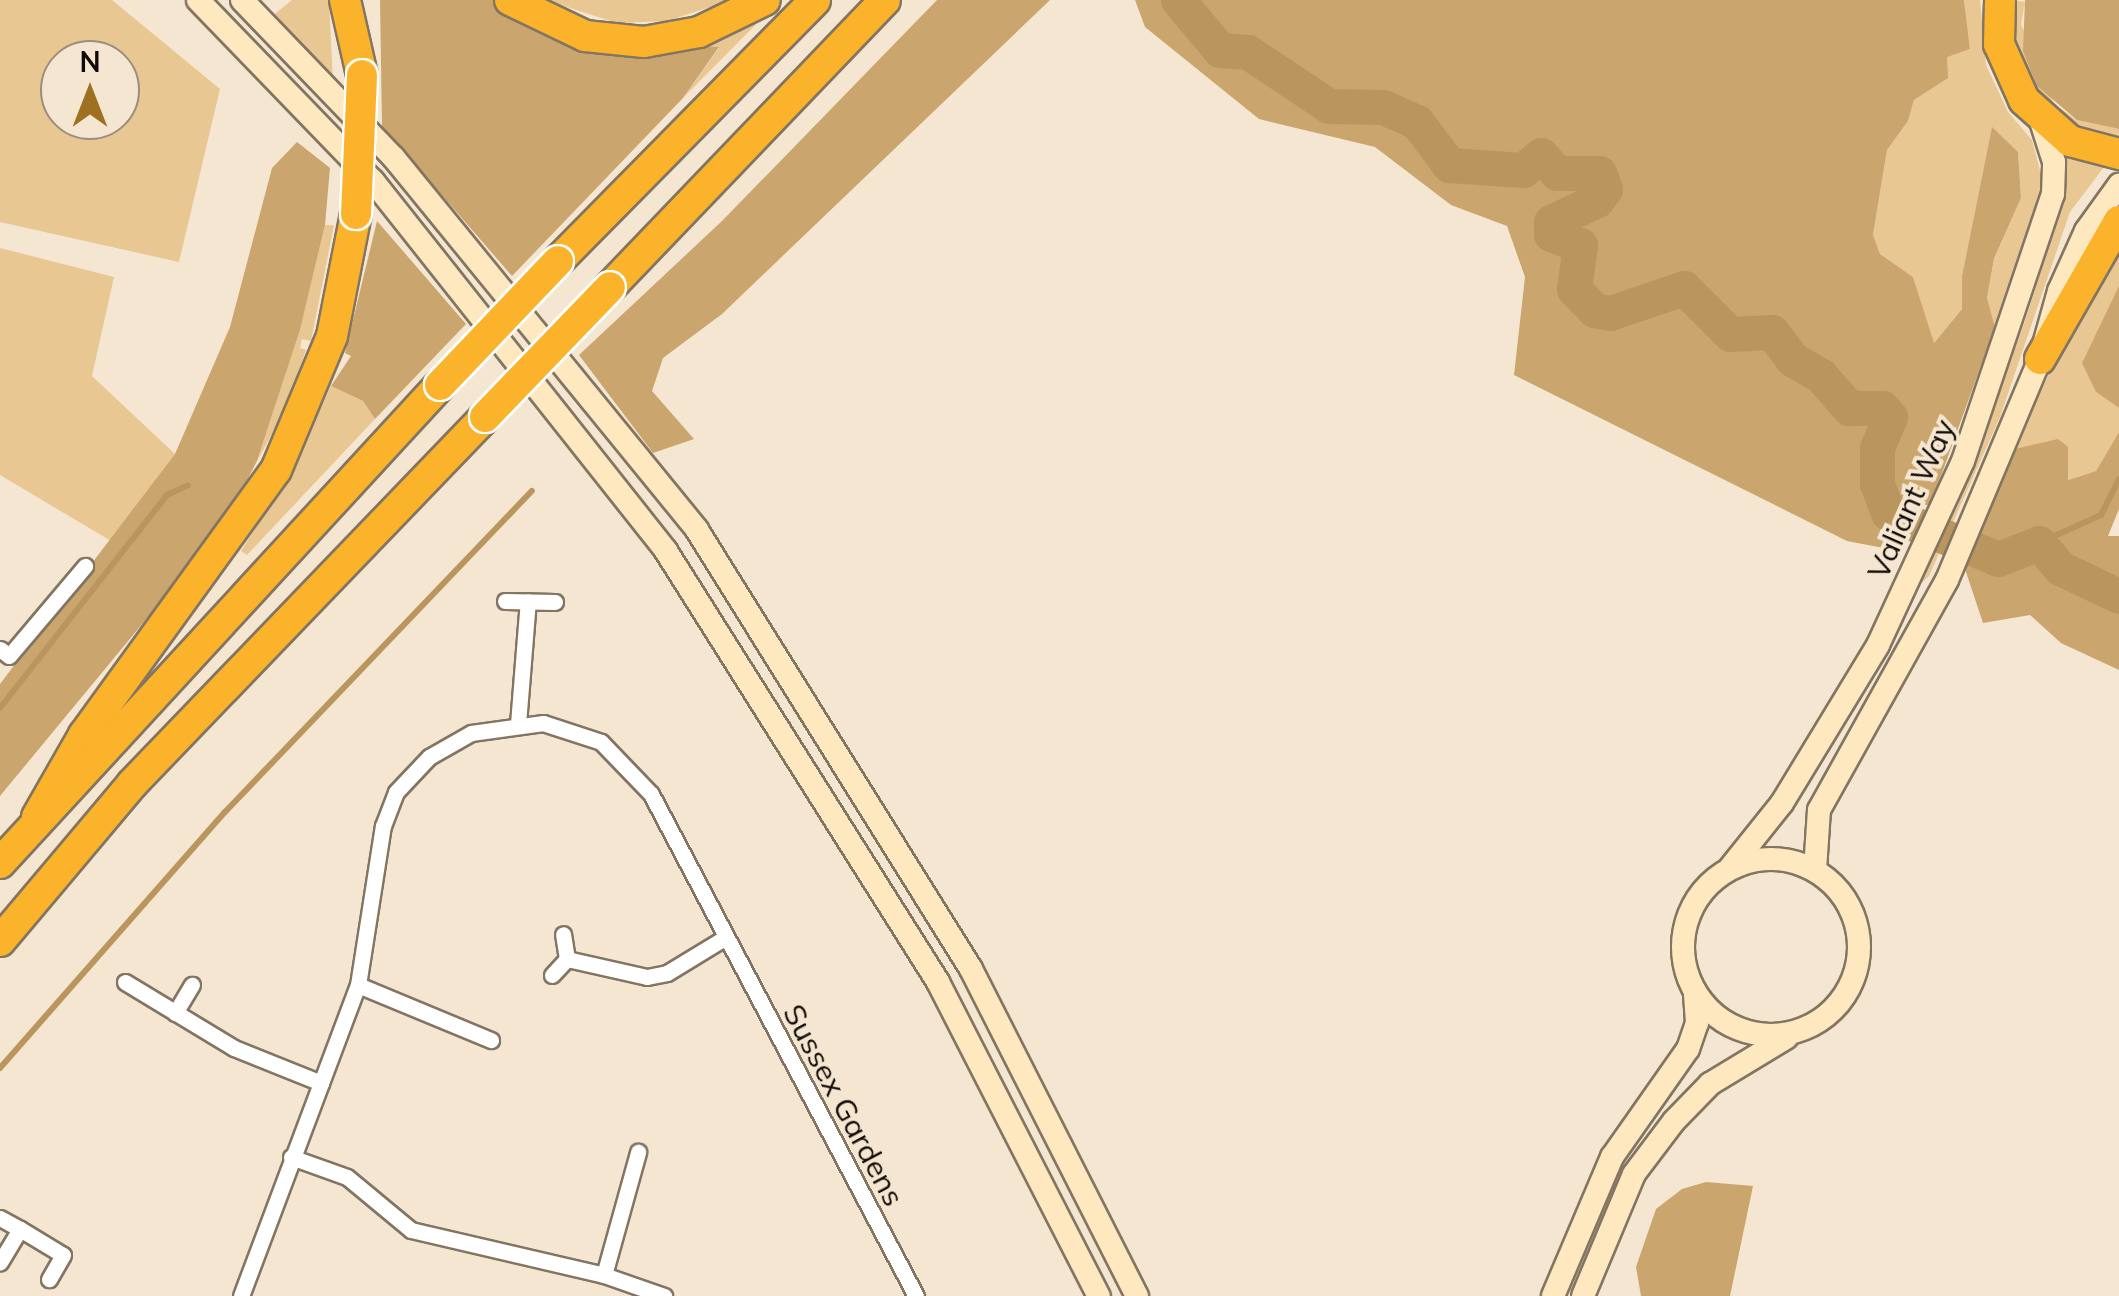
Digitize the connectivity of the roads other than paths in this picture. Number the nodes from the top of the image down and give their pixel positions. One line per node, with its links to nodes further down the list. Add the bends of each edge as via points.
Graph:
1 (198, 0): 51 (street, via 373,181 666,550 938,982)
2 (242, 0): 52 (street, via 394,158 697,530 971,969)
3 (345, 0): 10 (highway)
4 (362, 0): 10 (highway)
5 (510, 0): 6 (highway, via 584,36 644,42 731,21)
6 (765, 0)
7 (815, 0): 22 (highway, bridge, via 558,261)
8 (885, 0): 28 (highway, bridge, via 157,756)
9 (2000, 0): 11 (highway, via 2003,59)
10 (362, 75): 22 (highway, bridge, via 356,214 332,336 276,470 84,735)
11 (2040, 118): 12 (highway, via 2070,141); 24 (street, Valiant Way, via 2054,162 2048,214 1947,496 1858,679 1771,818)
12 (2119, 154)
13 (2119, 185): 15 (street, via 2086,231 2059,291)
14 (2119, 221): 15 (highway)
15 (2040, 359): 25 (street, via 1947,580 1832,779 1819,810)
16 (85, 566): 20 (street)
17 (505, 600): 18 (street)
18 (528, 601): 19 (street); 21 (street)
19 (555, 602)
20 (5, 653)
21 (518, 724): 27 (street, Sussex Gardens, via 576,731 626,763 651,794); 32 (street, Sussex Gardens, via 471,733 430,757 396,792 383,826)
22 (36, 818): 23 (highway)
23 (0, 863)
24 (1730, 868): 25 (street, via 1787,860); 34 (street, via 1706,885 1686,924 1684,967)
25 (1815, 870): 36 (street, via 1845,900 1860,941 1844,997)
26 (563, 934): 29 (street)
27 (723, 939): 29 (street, via 647,978); 50 (street, Sussex Gardens)
28 (0, 941)
29 (568, 958): 30 (street)
30 (552, 975)
31 (125, 982): 35 (street)
32 (358, 984): 37 (street); 38 (street, Sussex Gardens)
33 (192, 985): 35 (street)
34 (1696, 994): 36 (street, via 1740,1030); 53 (street, via 1697,1023 1688,1049 1612,1156)
35 (174, 1013): 38 (street, via 234,1048)
36 (1798, 1032): 54 (street, via 1710,1084 1674,1121 1634,1174)
37 (490, 1040)
38 (321, 1083): 40 (street, Sussex Gardens)
39 (638, 1152): 42 (street)
40 (291, 1157): 46 (street, via 347,1177 411,1230); 48 (street, Sussex Gardens)
41 (612, 1164): 42 (street)
42 (632, 1169): 46 (street)
43 (0, 1218): 44 (street)
44 (20, 1229): 45 (street); 47 (street, via 63,1255)
45 (0, 1262)
46 (604, 1275): 49 (street)
47 (49, 1279)
48 (241, 1296)
49 (664, 1296)
50 (916, 1296)
51 (1098, 1296)
52 (1137, 1296)
53 (1554, 1296)
54 (1584, 1296)

